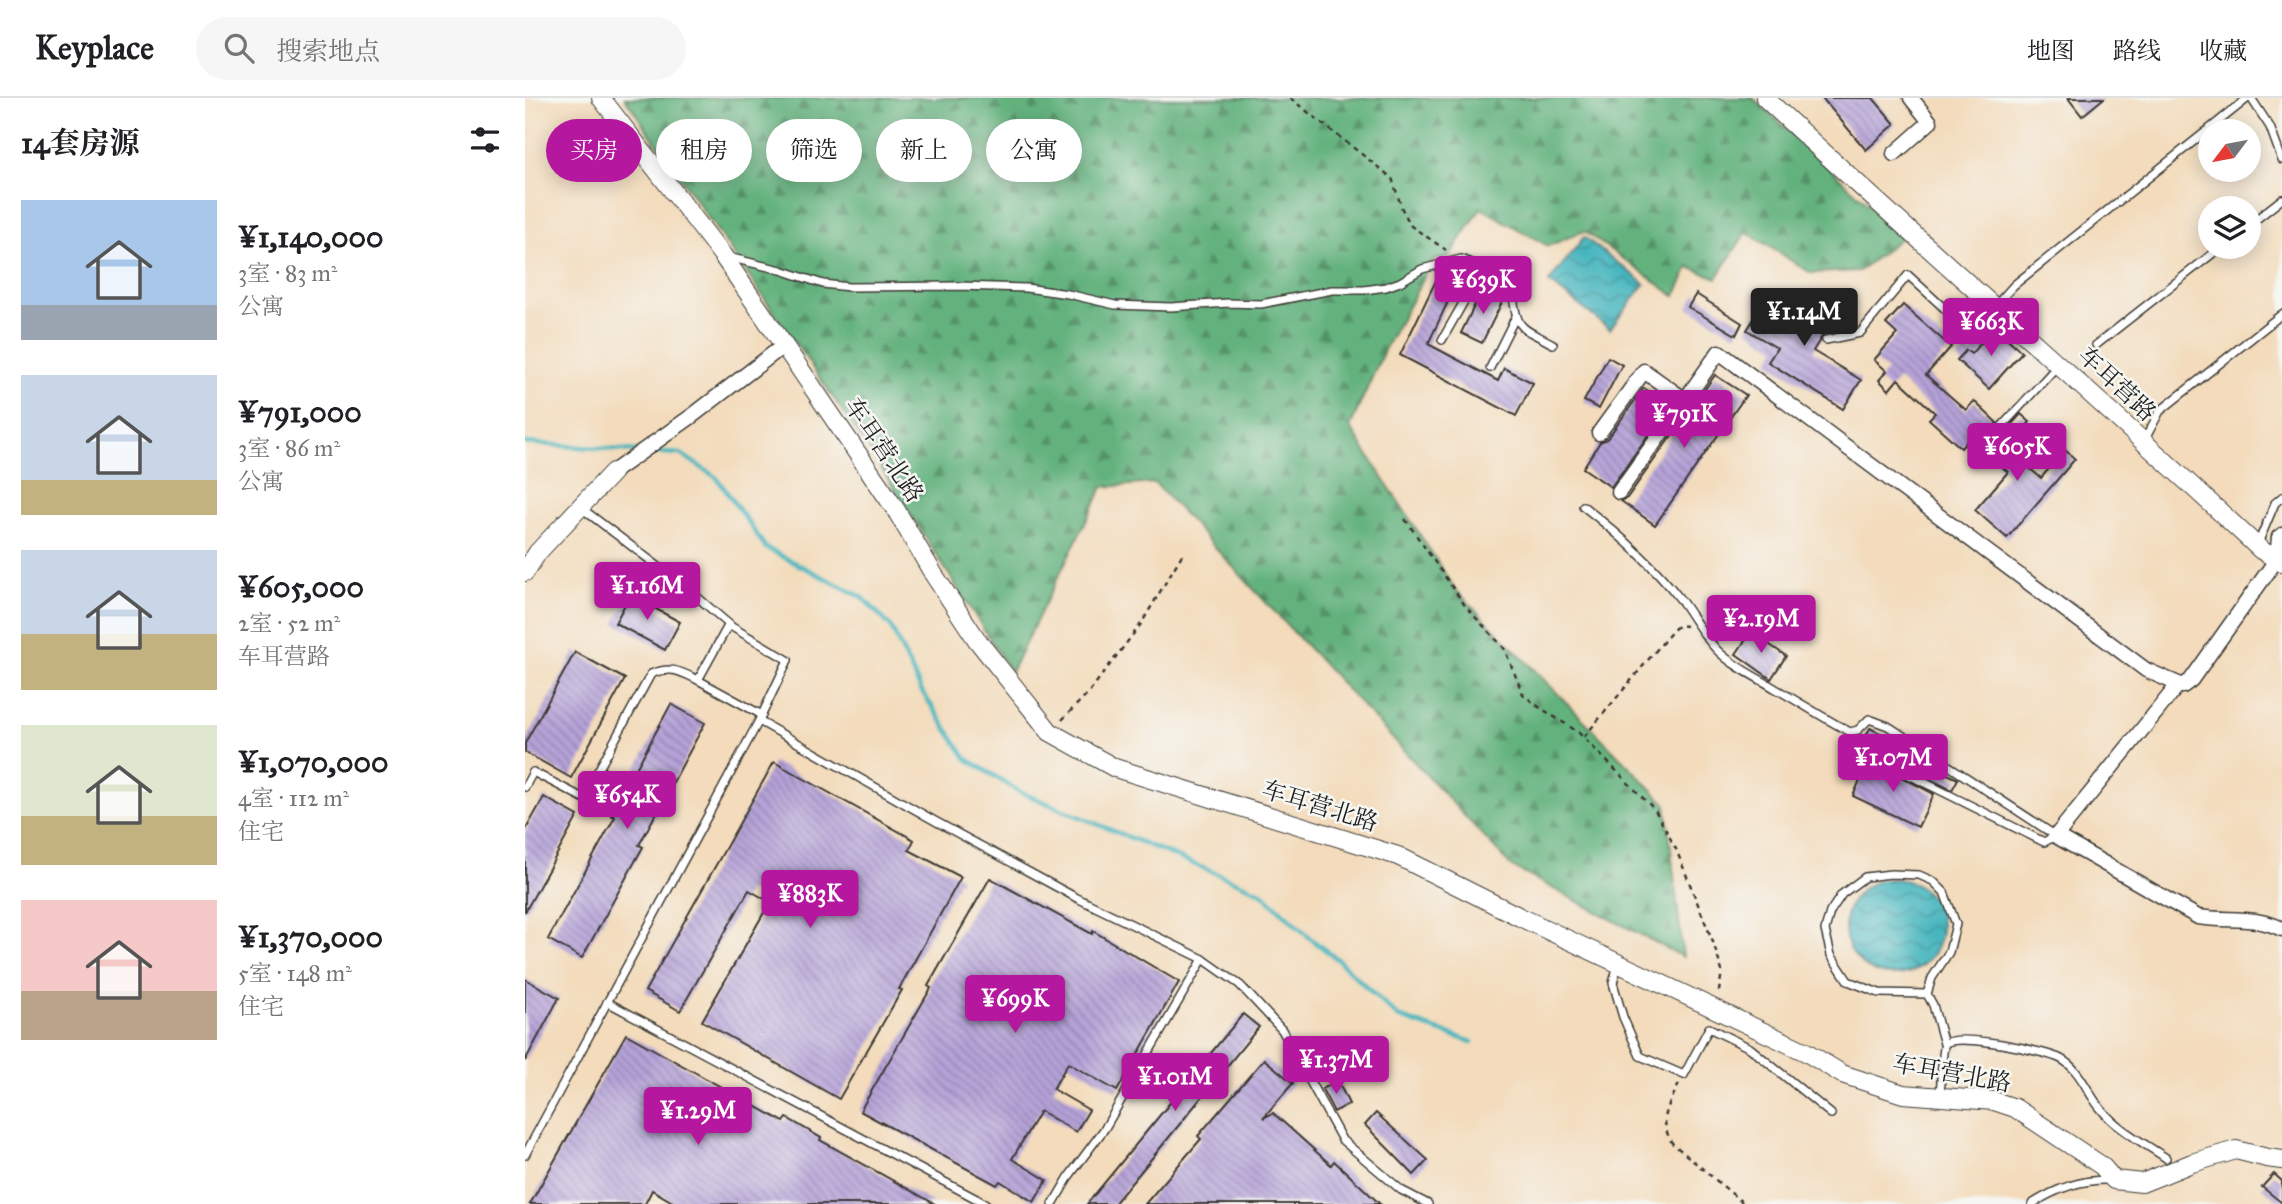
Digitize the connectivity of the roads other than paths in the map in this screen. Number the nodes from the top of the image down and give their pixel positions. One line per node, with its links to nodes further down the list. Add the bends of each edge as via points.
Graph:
1 (601, 98): 9 (street, 车耳营北路)
2 (1765, 98): 12 (street, 车耳营路)
3 (1911, 98): 5 (street, via 1930,122)
4 (2250, 98): 6 (lane, via 2270,127); 12 (lane, via 2014,285)
5 (1894, 154)
6 (2282, 160)
7 (2282, 199): 8 (lane)
8 (2261, 216)
9 (723, 256): 11 (lane, via 849,287 1026,288 1115,305 1171,307 1261,304 1332,290 1386,287 1422,269 1461,259); 19 (street, 车耳营北路)
10 (2206, 259): 18 (lane)
11 (1483, 268): 14 (lane, via 1513,295); 16 (lane)
12 (1994, 306): 15 (lane, via 1971,333 1909,275 1860,333); 20 (street, 车耳营路)
13 (2282, 314): 24 (lane, via 2160,411)
14 (1515, 318): 17 (lane); 21 (lane)
15 (1826, 340)
16 (1442, 341)
17 (1553, 344)
18 (2096, 345)
19 (783, 346): 26 (street); 44 (street, 车耳营北路, via 896,510 977,640 1050,732 1115,768 1398,856)
20 (2059, 364): 24 (street, 车耳营路); 25 (lane)
21 (1490, 368)
22 (1685, 400): 23 (street, via 1644,371); 27 (street); 37 (street, via 1719,352 2146,670)
23 (1599, 433)
24 (2143, 442): 32 (street, 车耳营路)
25 (1981, 449)
26 (613, 472): 29 (street)
27 (1619, 492)
28 (2282, 497): 32 (lane, via 2275,503)
29 (580, 506): 34 (street); 35 (lane)
30 (1583, 506): 41 (lane, via 1652,565 1719,652 1735,665 1850,732 1869,719 1888,726)
31 (2282, 535): 33 (street)
32 (2257, 547): 33 (street, 车耳营路)
33 (2279, 561): 37 (street, via 2191,680)
34 (525, 572)
35 (729, 624): 36 (lane); 38 (lane, via 787,660)
36 (698, 680): 38 (lane); 40 (lane, via 675,669 651,674 583,798 533,772)
37 (2178, 685): 41 (street)
38 (762, 715): 43 (lane, via 759,722 935,821); 46 (lane)
39 (1875, 758): 41 (lane, via 2044,842)
40 (525, 787)
41 (2056, 836): 42 (street, via 2197,917 2258,920)
42 (2282, 929)
43 (1203, 959): 55 (lane, via 1105,1128); 56 (lane, via 1240,985 1282,1030 1342,1140 1401,1190)
44 (1619, 964): 48 (street, 车耳营北路, via 1806,1052 1842,1074 1903,1094); 49 (lane, via 1613,983 1640,1056 1684,1074 1709,1028 1750,1048)
45 (1927, 994): 45 (lane, via 1879,993 1848,981 1831,956 1825,930 1830,912 1842,894 1865,877 1919,875 1944,892 1956,924 1949,952); 47 (lane)
46 (607, 1002): 50 (lane); 54 (lane)
47 (1944, 1044): 48 (lane); 51 (lane, via 1951,1040 1995,1042 2061,1059 2075,1071 2100,1109)
48 (1940, 1097): 53 (street, 车耳营北路, via 1994,1101 2015,1108 2102,1166)
49 (1831, 1114)
50 (525, 1155)
51 (2166, 1158)
52 (2282, 1160): 53 (street, via 2236,1150 2142,1183)
53 (2114, 1180): 57 (lane, via 2060,1188)
54 (985, 1204)
55 (1053, 1204)
56 (1428, 1204)
57 (2032, 1204)

